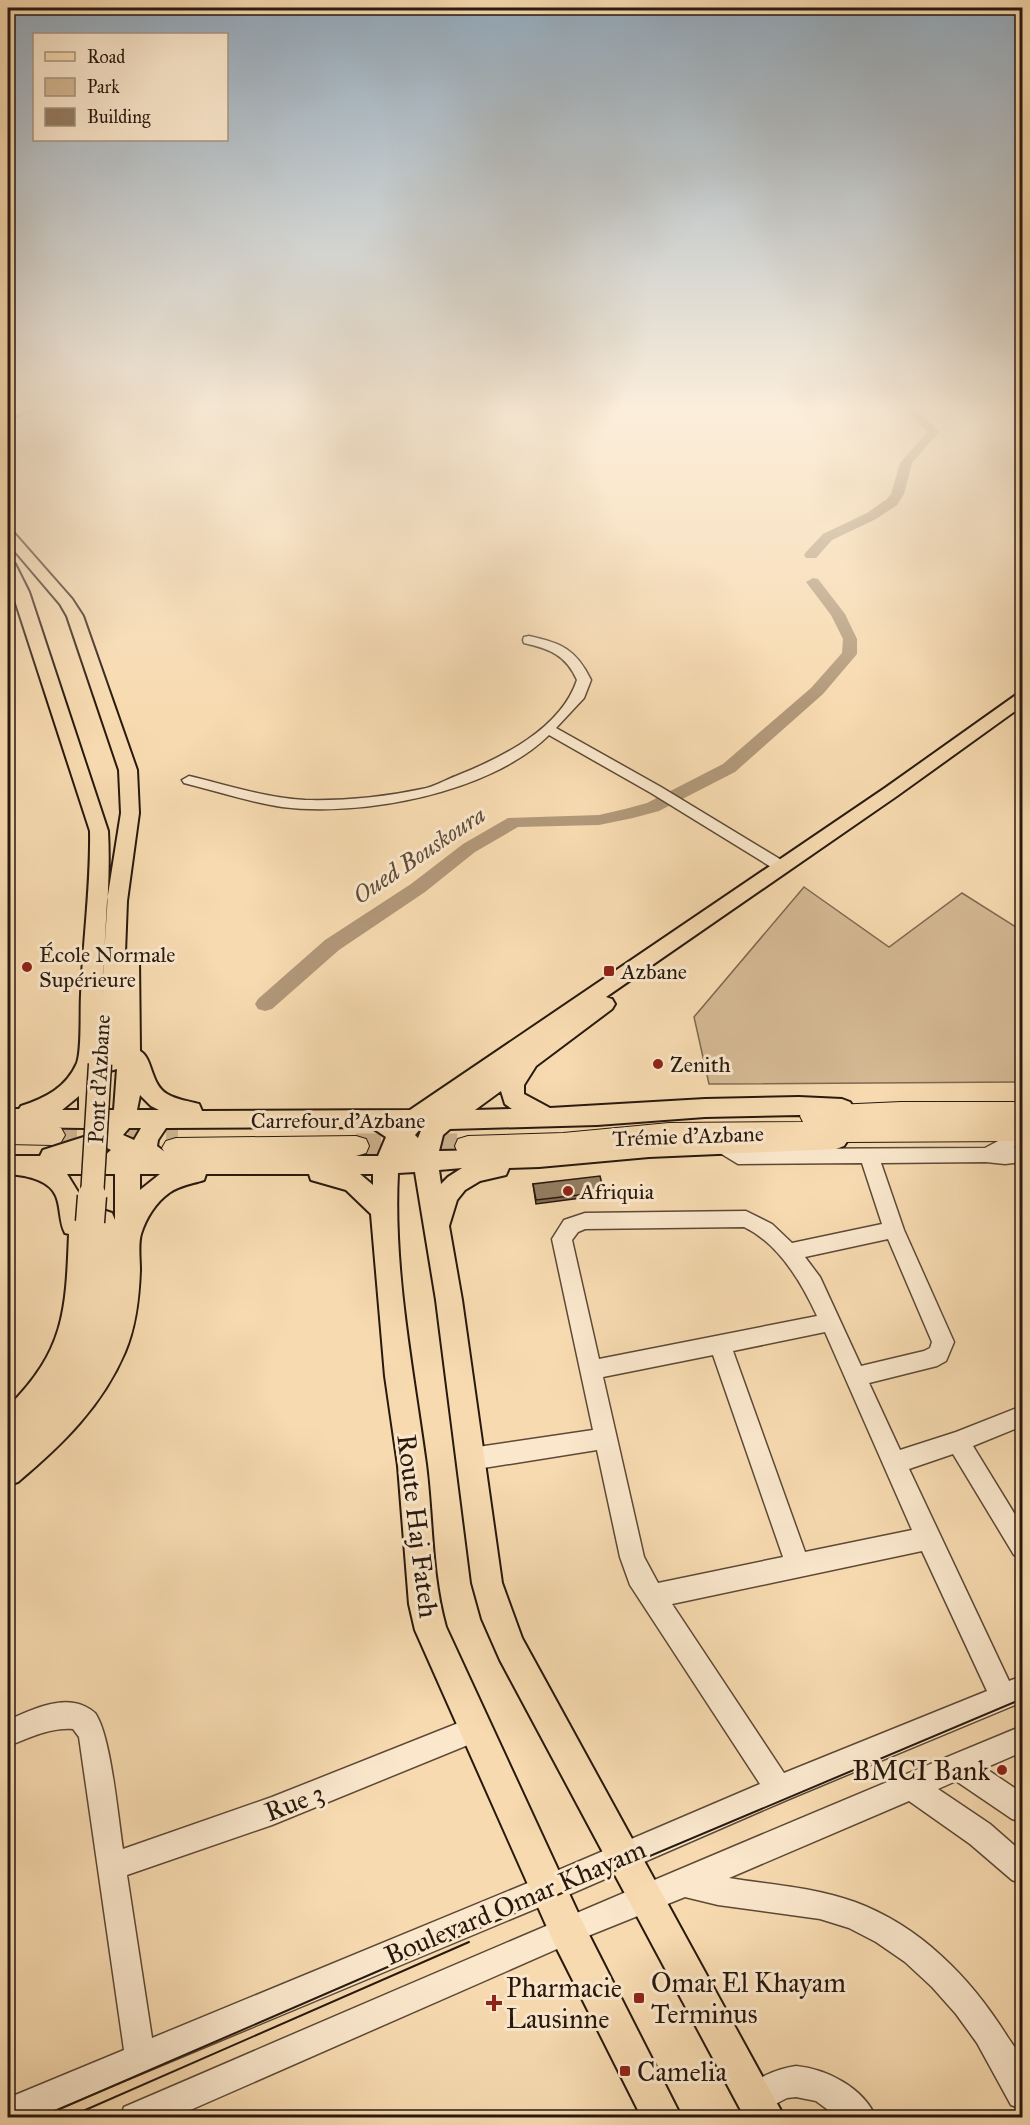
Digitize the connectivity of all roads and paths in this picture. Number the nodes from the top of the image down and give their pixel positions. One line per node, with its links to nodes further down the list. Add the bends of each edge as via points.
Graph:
1 (8, 535): 9 (main road, via 75,616 128,770)
2 (8, 564): 8 (main road, via 21,592)
3 (530, 640): 6 (street, via 551,645 572,657 584,680 579,695)
4 (1023, 699): 10 (main road)
5 (1023, 713): 13 (main road)
6 (548, 729): 7 (street, via 498,764 428,793 410,796 304,804); 10 (street)
7 (189, 780)
8 (86, 788): 11 (main road, via 105,833); 14 (main road, via 99,831 94,929)
9 (130, 813): 11 (main road); 12 (main road, via 137,826)
10 (782, 867): 15 (main road)
11 (113, 901): 14 (main road, Pont d'Azbane)
12 (128, 1036): 18 (main road); 19 (main road, via 144,1087 154,1098 183,1109)
13 (538, 1052): 16 (main road, via 516,1077 511,1092 520,1105); 25 (main road)
14 (99, 1063): 17 (main road, via 60,1100); 22 (main road); 36 (main road, Pont d'Azbane, bridge)
15 (451, 1092): 24 (main road); 25 (main road)
16 (552, 1116): 20 (main road, via 799,1106); 25 (main road)
17 (8, 1118): 22 (main road)
18 (125, 1118): 22 (main road); 26 (main road); 29 (main road)
19 (245, 1120): 24 (main road, Carrefour d'Azbane); 26 (main road, Carrefour d'Azbane)
20 (905, 1122): 21 (highway, Trémie d'Azbane); 27 (main road, via 827,1142); 28 (highway, Trémie d'Azbane)
21 (1020, 1132): 30 (street, via 1005,1157)
22 (63, 1133): 23 (highway); 29 (main road, via 81,1150); 29 (main road, via 98,1129); 32 (highway)
23 (8, 1134)
24 (362, 1136): 25 (main road, Carrefour d'Azbane); 25 (main road); 26 (highway); 33 (main road, Carrefour d'Azbane)
25 (415, 1138): 28 (main road); 35 (main road, Route Haj Fateh); 38 (main road)
26 (171, 1139): 29 (main road); 29 (main road); 34 (main road, Carrefour d'Azbane)
27 (722, 1145): 30 (street, via 738,1157); 31 (main road)
28 (465, 1146): 31 (main road)
29 (109, 1152): 32 (main road); 39 (main road, via 128,1176); 41 (main road, via 84,1179)
30 (869, 1156): 37 (street)
31 (537, 1158): 38 (main road, via 461,1178 450,1188)
32 (10, 1160): 41 (main road, via 47,1173 68,1191)
33 (271, 1165): 34 (main road, Carrefour d'Azbane); 35 (main road, via 346,1178 364,1189)
34 (243, 1166): 39 (main road, via 191,1174 159,1186 147,1197)
35 (383, 1210): 60 (main road, Route Haj Fateh, via 424,1604 431,1630)
36 (96, 1221): 49 (main road, via 90,1304 80,1346 56,1389); 51 (main road, via 101,1301 91,1346 66,1393 47,1417)
37 (894, 1230): 40 (street); 45 (street, via 942,1338 942,1346 929,1359)
38 (437, 1231): 52 (main road)
39 (126, 1241): 54 (main road, via 122,1316 110,1354 96,1381 57,1431)
40 (787, 1252): 42 (street, via 813,1283); 44 (street, via 761,1227 746,1219 585,1221 571,1226 562,1239)
41 (79, 1264): 47 (main road, via 77,1312 59,1365 40,1392)
42 (831, 1322): 43 (street); 45 (street)
43 (720, 1344): 44 (street); 57 (street)
44 (592, 1370): 48 (street)
45 (856, 1377): 53 (street)
46 (1023, 1416): 50 (street)
47 (8, 1425)
48 (607, 1438): 52 (street); 58 (street, via 632,1557)
49 (8, 1439)
50 (958, 1442): 53 (street); 56 (street)
51 (8, 1452)
52 (471, 1459): 67 (main road, via 487,1584 498,1619)
53 (894, 1463): 55 (street)
54 (8, 1472)
55 (928, 1538): 57 (street); 59 (street)
56 (1023, 1547)
57 (798, 1565): 58 (street)
58 (652, 1596): 65 (street)
59 (1013, 1693): 65 (street, Boulevard Omar Khayam)
60 (476, 1729): 68 (street, Rue 3, via 272,1811); 71 (main road, Route Haj Fateh)
61 (8, 1732): 68 (street, via 65,1714 84,1720 92,1735)
62 (1023, 1738): 63 (street, Boulevard Omar Khayam)
63 (960, 1767): 64 (street, Boulevard Omar Khayam); 66 (street)
64 (910, 1786): 69 (street, via 980,1834); 70 (street, Boulevard Omar Khayam)
65 (779, 1789): 67 (street, Boulevard Omar Khayam)
66 (1023, 1809)
67 (626, 1856): 71 (street, Boulevard Omar Khayam); 72 (main road)
68 (110, 1867): 74 (street)
69 (1023, 1870)
70 (685, 1883): 72 (street, Boulevard Omar Khayam); 75 (street, via 821,1906 875,1924 919,1955 968,2004 1009,2064)
71 (549, 1889): 73 (main road, Route Haj Fateh); 74 (street, Boulevard Omar Khayam)
72 (646, 1899): 73 (street, Boulevard Omar Khayam); 76 (main road)
73 (567, 1930): 78 (street, Boulevard Omar Khayam); 79 (main road, Route Haj Fateh)
74 (140, 2059): 77 (street, Boulevard Omar Khayam)
75 (1023, 2094)
76 (761, 2108): 80 (street, via 786,2083 807,2084 835,2094)
77 (8, 2113)
78 (154, 2114)
79 (663, 2118)
80 (861, 2118)

